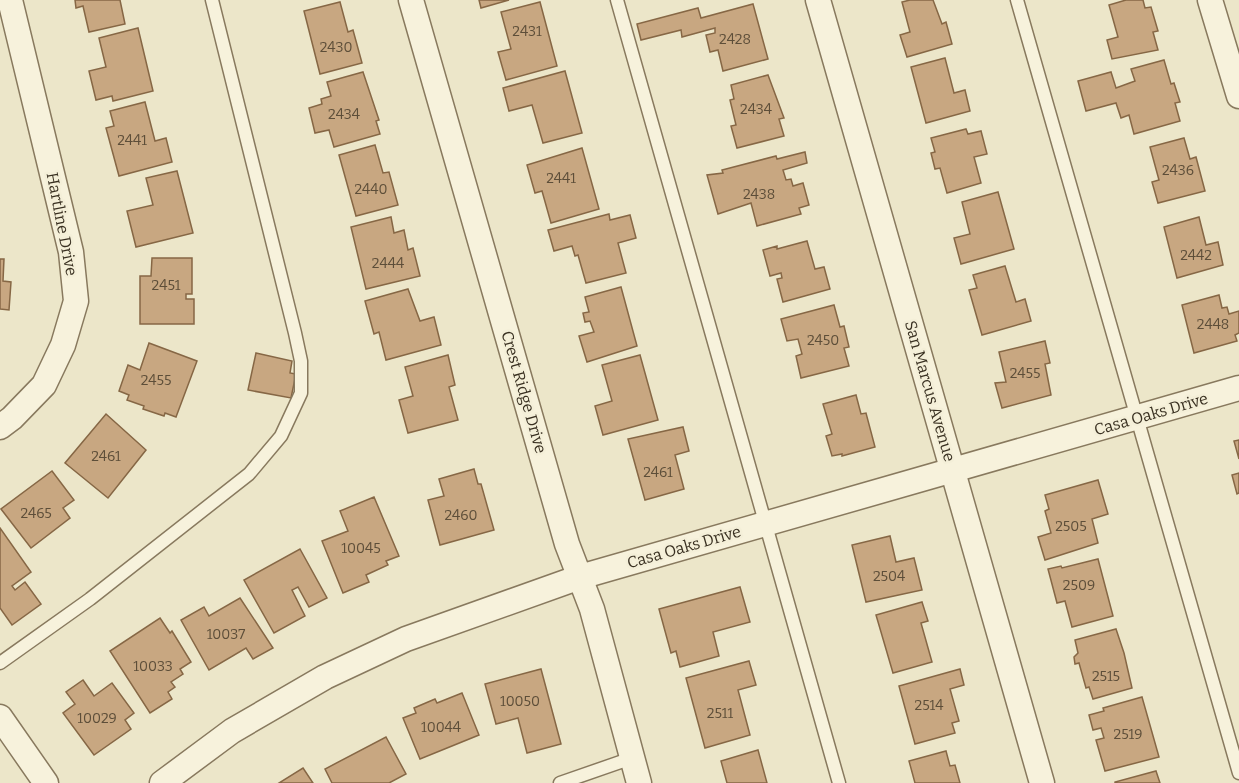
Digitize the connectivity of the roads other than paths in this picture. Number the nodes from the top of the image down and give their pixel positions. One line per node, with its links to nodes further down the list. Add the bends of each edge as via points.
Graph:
1 (10, 0): 11 (street, Hartline Drive, via 71,252 76,302 63,345 44,385)
2 (212, 0): 15 (lane, via 296,333 301,393 280,436 249,474 90,599)
3 (411, 0): 14 (street, Crest Ridge Drive, via 567,544)
4 (616, 0): 13 (lane)
5 (818, 0): 12 (street, San Marcus Avenue)
6 (1017, 0): 10 (lane)
7 (1210, 0): 8 (street)
8 (1239, 96)
9 (1239, 388): 10 (street, Casa Oaks Drive)
10 (1137, 418): 12 (street, Casa Oaks Drive); 18 (lane)
11 (0, 427)
12 (953, 471): 13 (street, Casa Oaks Drive); 24 (street, San Marcus Avenue)
13 (765, 524): 14 (street, Casa Oaks Drive); 23 (lane)
14 (580, 577): 17 (street, Crest Ridge Drive); 20 (street, Casa Oaks Drive, via 406,639 325,677 232,731)
15 (0, 663)
16 (0, 717): 19 (street)
17 (632, 758): 21 (lane); 22 (street, Crest Ridge Drive)
18 (1239, 773)
19 (46, 783)
20 (162, 783)
21 (560, 783)
22 (639, 783)
23 (839, 783)
24 (1042, 783)

